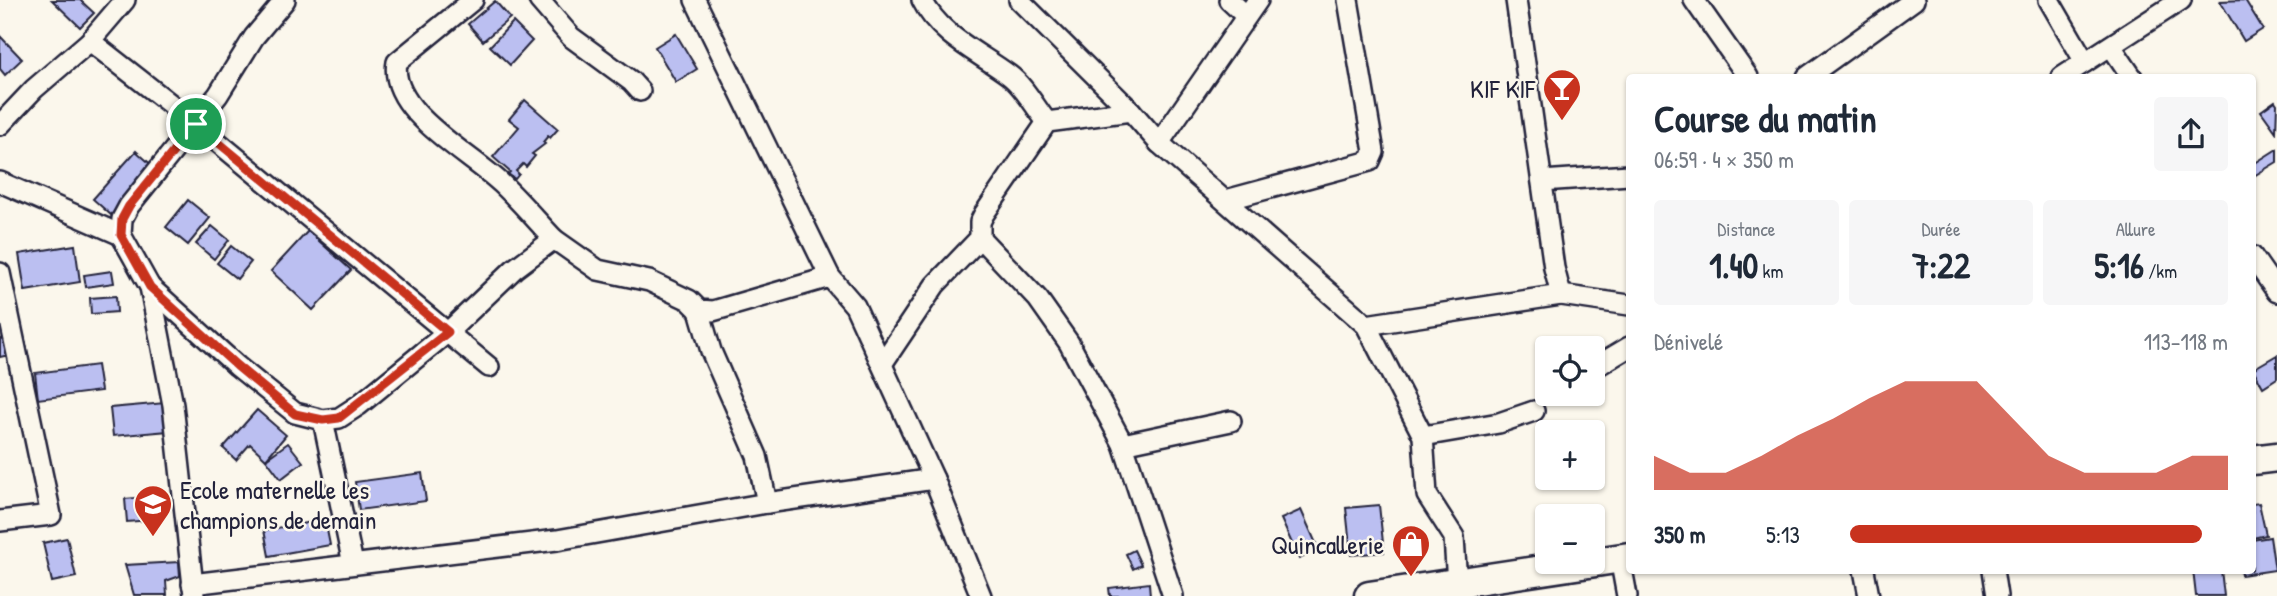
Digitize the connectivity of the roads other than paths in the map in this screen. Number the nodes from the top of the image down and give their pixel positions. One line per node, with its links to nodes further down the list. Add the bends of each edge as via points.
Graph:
1 (125, 0): 16 (street)
2 (285, 0): 26 (street, via 254,37)
3 (473, 0): 35 (street, via 397,61 394,75 407,101 428,125 501,183)
4 (539, 0): 23 (street, via 571,37)
5 (695, 0): 38 (street)
6 (922, 0): 25 (street, via 957,41 1011,77)
7 (1019, 0): 24 (street)
8 (1229, 0): 15 (street)
9 (1348, 0): 32 (street, via 1374,152 1370,160)
10 (1516, 0): 30 (street)
11 (1694, 0): 19 (street)
12 (1914, 0): 20 (street)
13 (2049, 0): 18 (street)
14 (2181, 0): 17 (street)
15 (1252, 8): 28 (street)
16 (90, 41): 26 (street); 27 (street)
17 (2111, 47): 18 (street); 22 (street)
18 (2085, 62): 21 (street)
19 (1746, 74)
20 (1811, 74)
21 (2067, 74)
22 (2130, 74)
23 (640, 91)
24 (1131, 111): 25 (street); 28 (street)
25 (1047, 122): 34 (street, via 984,214)
26 (196, 124): 33 (street, via 129,206); 45 (street)
27 (0, 125)
28 (1159, 143): 32 (street)
29 (1626, 175): 30 (street)
30 (1542, 181): 41 (street)
31 (0, 182): 33 (street)
32 (1226, 200): 44 (street)
33 (121, 235): 39 (street)
34 (980, 238): 48 (street, via 935,285); 54 (street, via 1038,299 1069,342)
35 (554, 239): 43 (street, via 598,270 649,281 689,300); 45 (street, via 514,269)
36 (2256, 265): 40 (street)
37 (0, 273): 59 (street, via 51,515)
38 (830, 277): 43 (street); 48 (street, via 855,306)
39 (150, 287): 51 (street, via 295,414); 65 (street, via 173,405)
40 (2277, 292)
41 (1561, 295): 42 (street); 44 (street)
42 (1626, 305)
43 (699, 310): 58 (street, via 711,351 757,456)
44 (1366, 325): 53 (street)
45 (448, 332): 49 (street); 51 (street, via 359,405 339,418)
46 (1626, 349): 47 (street)
47 (1605, 361)
48 (882, 364): 57 (street)
49 (489, 367)
50 (1534, 411): 53 (street, via 1499,423)
51 (323, 420): 61 (street)
52 (1231, 421): 54 (street)
53 (1423, 436): 64 (street, via 1427,495 1454,537)
54 (1123, 444): 68 (street)
55 (2277, 457): 56 (main road)
56 (2256, 460)
57 (934, 479): 58 (street); 67 (street)
58 (767, 503): 61 (street, via 557,540)
59 (0, 521)
60 (1625, 558): 64 (main road); 70 (street)
61 (353, 564): 65 (street)
62 (1865, 574): 71 (street)
63 (1994, 574): 72 (street)
64 (1457, 584): 66 (main road)
65 (193, 590)
66 (1409, 593): 69 (main road)
67 (981, 596)
68 (1173, 596)
69 (1369, 596)
70 (1627, 596)
71 (1869, 596)
72 (1997, 596)

